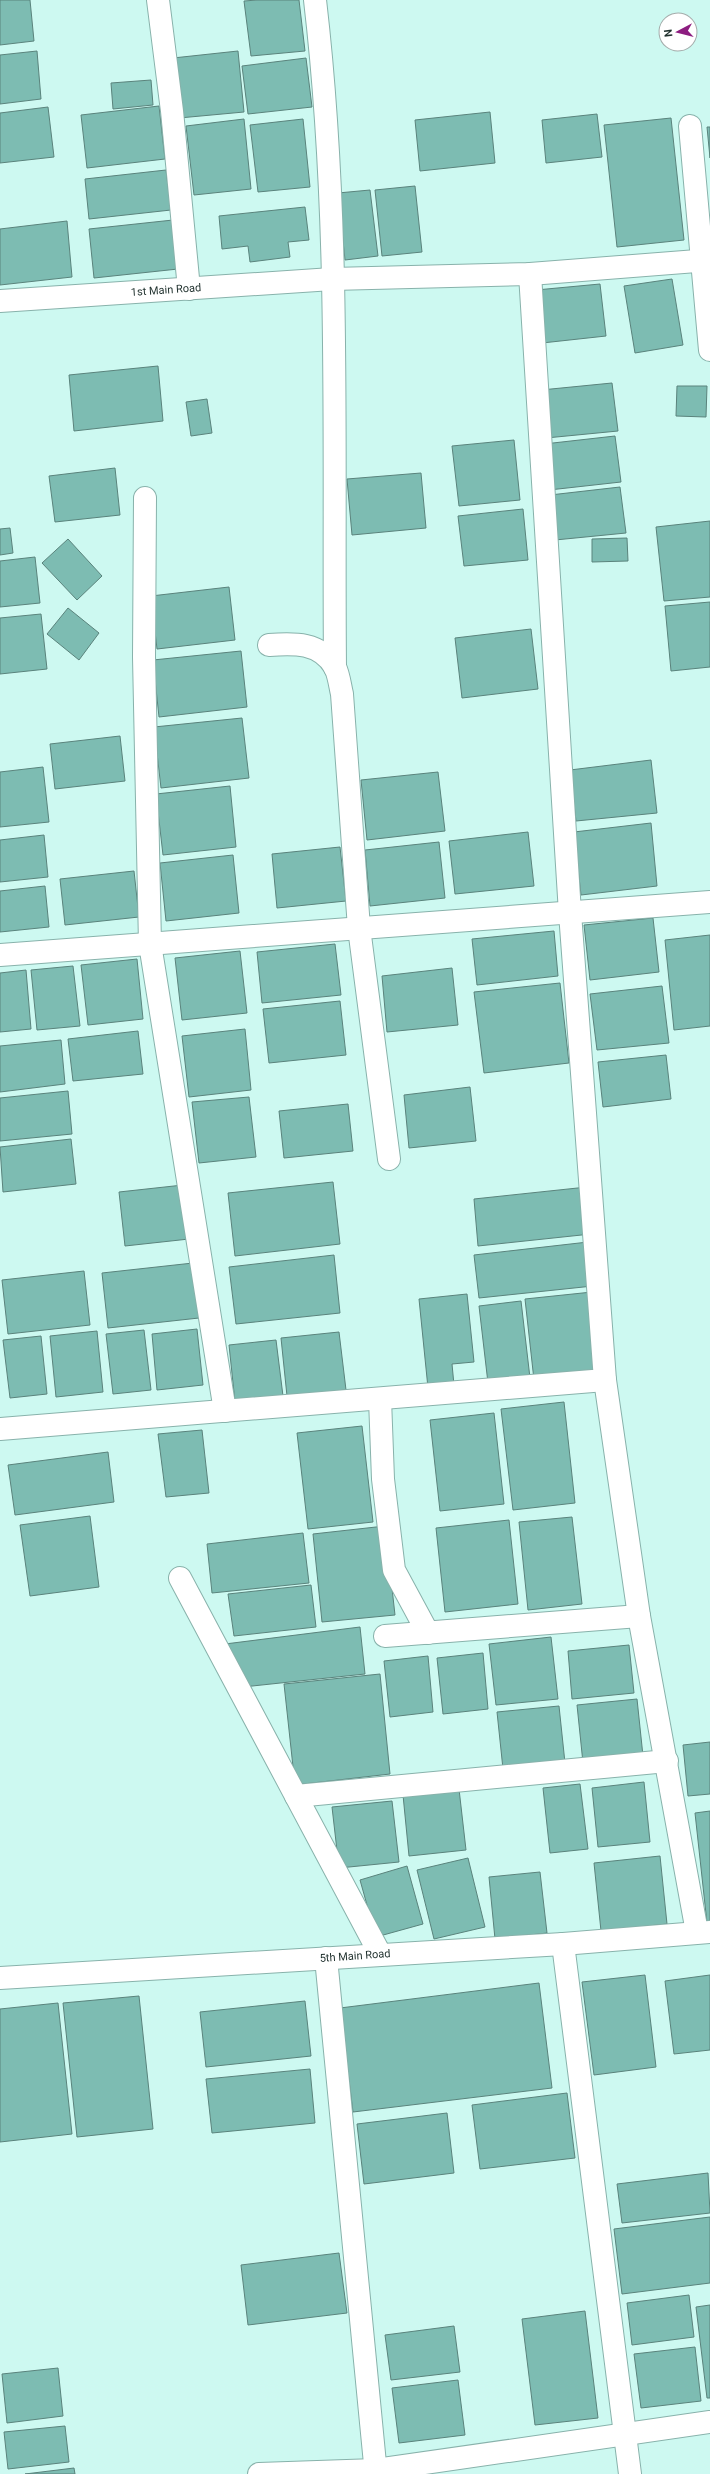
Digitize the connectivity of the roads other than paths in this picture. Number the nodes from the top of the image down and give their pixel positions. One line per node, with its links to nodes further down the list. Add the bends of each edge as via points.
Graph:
1 (158, 0): 7 (street, via 172,111)
2 (316, 0): 6 (street, via 326,90)
3 (690, 126): 4 (street)
4 (706, 260): 5 (street, 1st Main Road); 9 (street)
5 (530, 274): 6 (street, 1st Main Road); 14 (street)
6 (332, 279): 7 (street, 1st Main Road); 12 (street)
7 (189, 289): 8 (street, 1st Main Road)
8 (0, 301)
9 (710, 350)
10 (145, 498): 16 (street)
11 (269, 645): 12 (street, via 298,643 320,651)
12 (335, 668): 15 (street, via 342,694)
13 (710, 902): 14 (street)
14 (570, 912): 15 (street); 19 (street)
15 (360, 928): 16 (street); 18 (street)
16 (150, 944): 17 (street); 21 (street)
17 (0, 955)
18 (389, 1159)
19 (605, 1380): 20 (street); 24 (street)
20 (380, 1398): 21 (street); 25 (street, via 383,1479 394,1570)
21 (225, 1411): 22 (street)
22 (0, 1429)
23 (180, 1578): 28 (street)
24 (639, 1616): 25 (street); 27 (street)
25 (428, 1633): 26 (street)
26 (385, 1636)
27 (667, 1761): 28 (street); 29 (street)
28 (296, 1796): 31 (street)
29 (704, 1932): 30 (street, 5th Main Road)
30 (563, 1944): 31 (street, 5th Main Road); 35 (street)
31 (380, 1954): 32 (street, 5th Main Road)
32 (326, 1958): 33 (street, 5th Main Road); 36 (street)
33 (0, 1978)
34 (710, 2422): 35 (street)
35 (625, 2435): 36 (street); 38 (street)
36 (376, 2472): 37 (street)
37 (259, 2474)
38 (630, 2474)

